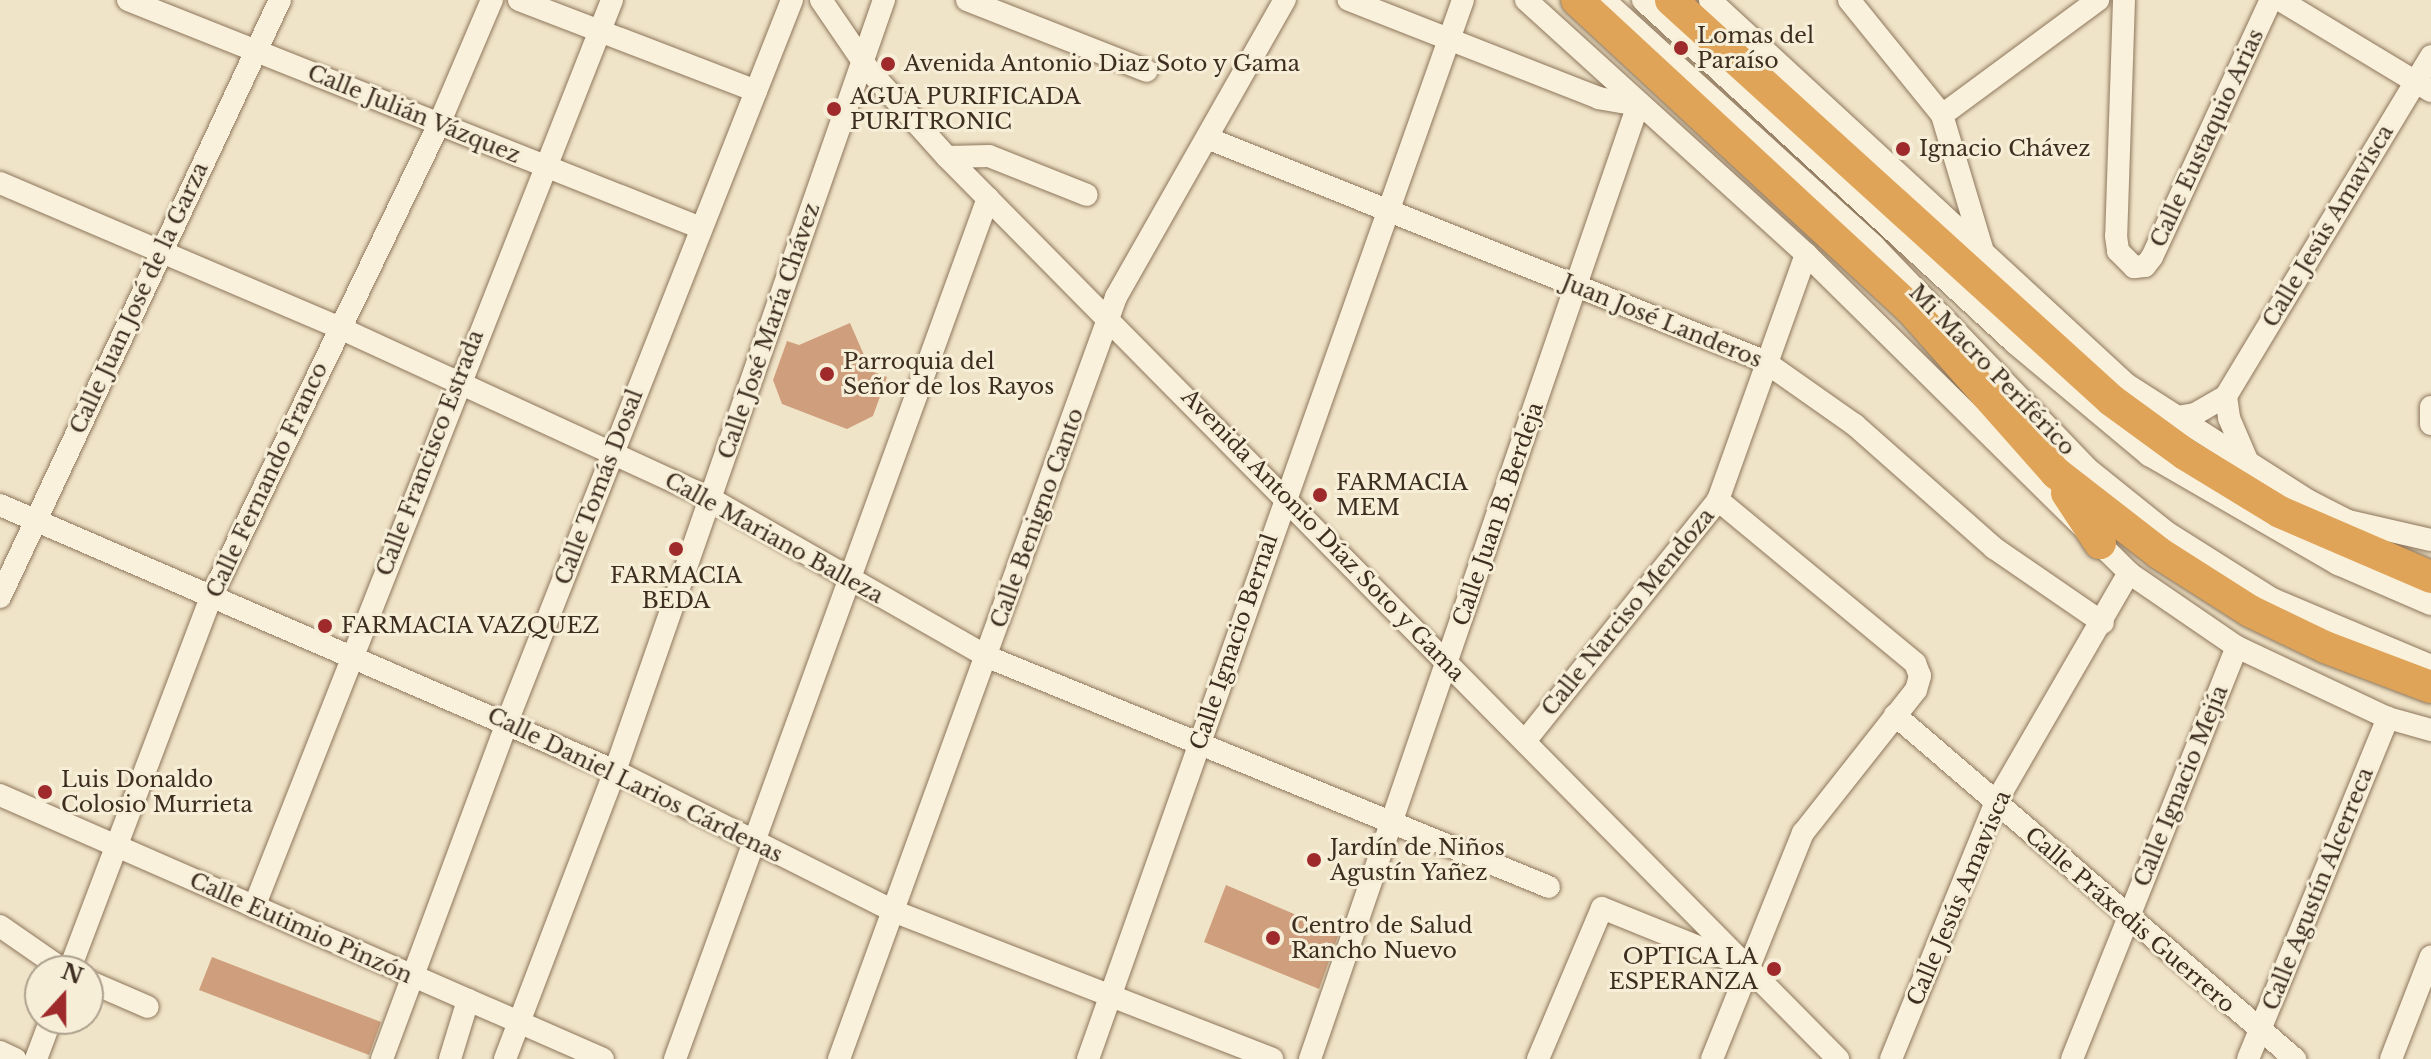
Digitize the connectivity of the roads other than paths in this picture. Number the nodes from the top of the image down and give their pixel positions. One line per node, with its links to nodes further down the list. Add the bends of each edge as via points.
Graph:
1 (128, 0): 26 (street, Calle Julián Vázquez)
2 (280, 0): 26 (street, Calle Juan José de la Garza)
3 (492, 0): 34 (street, Calle Fernando Franco)
4 (519, 0): 24 (street)
5 (612, 0): 24 (street, Calle Francisco Estrada)
6 (792, 0): 31 (street, Calle Tomás Dosal)
7 (821, 0): 28 (street, Avenida Antonio Díaz Soto y Gama)
8 (884, 0): 28 (street, Calle José María Chávez)
9 (967, 0): 29 (street)
10 (1285, 0): 35 (street, Calle Benigno Canto)
11 (1349, 0): 25 (street)
12 (1463, 0): 25 (street, Calle Ignacio Bernal)
13 (1526, 0): 32 (street)
14 (1577, 0): 58 (highway, via 1910,308)
15 (1604, 0): 77 (street, Mi Macro Periférico, via 1874,246 2089,470 2155,523 2272,599)
16 (1643, 0): 71 (street, Mi Macro Periférico, via 2015,343 2149,455 2338,564)
17 (1671, 0): 67 (highway, via 2111,400 2280,512)
18 (1710, 0): 44 (street)
19 (1849, 0): 33 (street)
20 (2098, 0): 33 (street)
21 (2124, 0): 22 (street, Calle Eustaquio Arias, via 2116,236 2118,251 2134,267 2145,266 2152,257)
22 (2271, 0)
23 (2280, 0): 30 (street)
24 (600, 31): 31 (street); 37 (street, Calle Francisco Estrada)
25 (1447, 39): 32 (street, via 1599,98); 41 (street, Calle Ignacio Bernal)
26 (257, 51): 34 (street, Calle Julián Vázquez); 43 (street, Calle Juan José de la Garza)
27 (2431, 56): 30 (street, Calle Jesús Amavisca)
28 (861, 60): 36 (street, Avenida Antonio Díaz Soto y Gama); 60 (street, Calle José María Chávez)
29 (1147, 71)
30 (2423, 86): 51 (street, Calle Jesús Amavisca)
31 (756, 91): 42 (street, Calle Tomás Dosal)
32 (1638, 105): 45 (street); 46 (street, Calle Juan B. Berdeja)
33 (1942, 115): 44 (street)
34 (439, 124): 37 (street, Calle Julián Vázquez); 48 (street, Calle Fernando Franco)
35 (1207, 138): 41 (street, Juan José Landeros); 47 (street, Calle Benigno Canto)
36 (947, 157): 39 (street, via 989,156); 40 (street, Avenida Antonio Díaz Soto y Gama)
37 (543, 166): 42 (street, Calle Julián Vázquez); 50 (street, Calle Francisco Estrada)
38 (0, 183): 43 (street, Calle Mariano Balleza)
39 (1087, 195)
40 (988, 198): 47 (street, Avenida Antonio Díaz Soto y Gama); 68 (street)
41 (1387, 210): 46 (street, Juan José Landeros); 59 (street, Calle Ignacio Bernal)
42 (701, 228): 56 (street, Calle Tomás Dosal)
43 (162, 251): 48 (street, Calle Mariano Balleza); 63 (street, Calle Juan José de la Garza)
44 (1983, 252): 53 (street, via 2126,384)
45 (1806, 254): 49 (street, Calle Narciso Mendoza); 55 (street)
46 (1576, 286): 49 (street, Juan José Landeros); 76 (street, Calle Juan B. Berdeja)
47 (1109, 318): 59 (street, Avenida Antonio Díaz Soto y Gama); 75 (street, Calle Benigno Canto)
48 (340, 328): 50 (street, Calle Mariano Balleza); 69 (street, Calle Fernando Franco)
49 (1764, 361): 61 (street, Calle Narciso Mendoza); 72 (street, Juan José Landeros, via 1855,425 1994,548)
50 (457, 382): 56 (street, Calle Mariano Balleza); 74 (street, Calle Francisco Estrada)
51 (2226, 396): 53 (street, via 2195,414); 57 (street, via 2229,418)
52 (2431, 407): 54 (street)
53 (2177, 417): 57 (street)
54 (2431, 424)
55 (1991, 435): 58 (highway); 65 (street)
56 (612, 452): 60 (street, Calle Mariano Balleza); 81 (street, Calle Tomás Dosal)
57 (2247, 460): 64 (street, via 2348,521)
58 (2046, 462): 65 (highway); 78 (highway, via 2159,553 2250,611 2325,647)
59 (1284, 495): 76 (street, Avenida Antonio Díaz Soto y Gama); 84 (street, Calle Ignacio Bernal)
60 (711, 499): 68 (street, Calle Mariano Balleza); 85 (street, Calle José María Chávez)
61 (1718, 500): 79 (street, via 1915,663 1920,676); 83 (street, Calle Narciso Mendoza)
62 (0, 505): 63 (street, Calle Daniel Larios Cárdenas)
63 (35, 518): 69 (street, Calle Daniel Larios Cárdenas); 70 (street, Calle Juan José de la Garza)
64 (2431, 540)
65 (2100, 543): 66 (street)
66 (2129, 573): 72 (street, Calle Jesús Amavisca); 73 (street)
67 (2431, 577)
68 (848, 579): 75 (street, Calle Mariano Balleza); 89 (street)
69 (212, 595): 74 (street, Calle Daniel Larios Cárdenas); 90 (street, Calle Fernando Franco)
70 (0, 597)
71 (2431, 604)
72 (2103, 623): 87 (street, Calle Jesús Amavisca)
73 (2237, 647): 80 (street); 94 (street, Calle Ignacio Mejía)
74 (351, 655): 81 (street, Calle Daniel Larios Cárdenas); 92 (street, Calle Francisco Estrada)
75 (988, 657): 84 (street, Calle Mariano Balleza); 93 (street, Calle Benigno Canto)
76 (1447, 662): 83 (street, Avenida Antonio Díaz Soto y Gama); 88 (street, Calle Juan B. Berdeja)
77 (2431, 666)
78 (2431, 687)
79 (1895, 715): 87 (street, Calle Práxedis Guerrero); 99 (street, via 1803,833)
80 (2388, 718): 82 (street); 106 (street, Calle Agustín Alcerreca)
81 (507, 722): 85 (street, Calle Daniel Larios Cárdenas); 100 (street, Calle Tomás Dosal)
82 (2431, 730)
83 (1525, 741): 99 (street, Avenida Antonio Díaz Soto y Gama)
84 (1199, 743): 88 (street, Calle Mariano Balleza); 102 (street, Calle Ignacio Bernal)
85 (615, 771): 89 (street, Calle Daniel Larios Cárdenas); 105 (street, Calle José María Chávez)
86 (0, 795): 90 (street, Calle Eutimio Pinzón)
87 (1996, 802): 94 (street, Calle Práxedis Guerrero); 123 (street, Calle Jesús Amavisca)
88 (1391, 823): 91 (street, Calle Mariano Balleza); 119 (street, Calle Juan B. Berdeja)
89 (753, 840): 93 (street, Calle Daniel Larios Cárdenas); 115 (street)
90 (114, 846): 92 (street, Calle Eutimio Pinzón); 97 (street, Calle Fernando Franco)
91 (1549, 887)
92 (254, 907): 100 (street, Calle Eutimio Pinzón)
93 (893, 911): 102 (street, Calle Daniel Larios Cárdenas); 116 (street, Calle Benigno Canto)
94 (2128, 918): 106 (street, Calle Práxedis Guerrero); 124 (street, Calle Ignacio Mejía)
95 (0, 926): 96 (street)
96 (43, 955)
97 (73, 955)
98 (2431, 956): 127 (street)
99 (1748, 968): 120 (street, via 1602,908); 121 (street); 122 (street, Avenida Antonio Díaz Soto y Gama)
100 (413, 977): 103 (street, Calle Eutimio Pinzón); 111 (street, Calle Tomás Dosal)
101 (104, 988): 104 (street)
102 (1110, 997): 117 (street, Calle Ignacio Bernal); 118 (street, Calle Daniel Larios Cárdenas)
103 (468, 1000): 105 (street, Calle Eutimio Pinzón); 112 (street)
104 (148, 1007)
105 (521, 1023): 113 (street, Calle José María Chávez); 114 (street, Calle Eutimio Pinzón)
106 (2259, 1032): 125 (street, Calle Agustín Alcerreca); 126 (street, Calle Práxedis Guerrero)
107 (45, 1035): 110 (street)
108 (0, 1052): 109 (street)
109 (15, 1059)
110 (36, 1059)
111 (382, 1059)
112 (450, 1059)
113 (505, 1059)
114 (603, 1059)
115 (675, 1059)
116 (839, 1059)
117 (1088, 1059)
118 (1272, 1059)
119 (1310, 1059)
120 (1538, 1059)
121 (1712, 1059)
122 (1838, 1059)
123 (1891, 1059)
124 (2072, 1059)
125 (2248, 1059)
126 (2295, 1059)
127 (2391, 1059)

